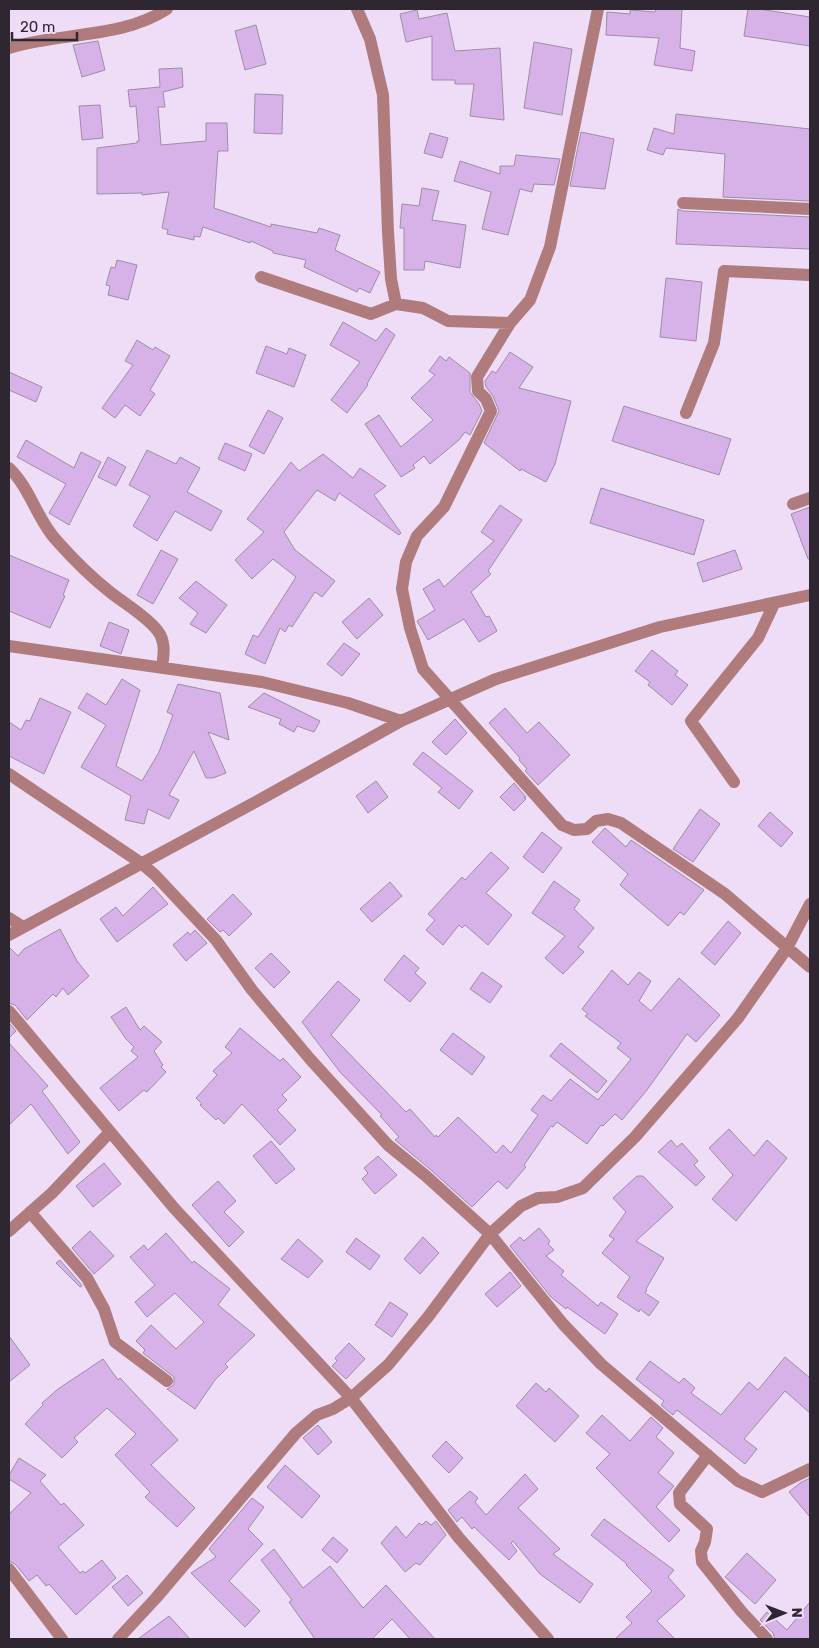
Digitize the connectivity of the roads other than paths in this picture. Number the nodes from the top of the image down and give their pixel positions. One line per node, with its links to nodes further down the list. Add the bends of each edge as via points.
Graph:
1 (167, 9): 4 (street, via 155,17 113,30)
2 (356, 9): 9 (street, via 370,39 383,95 388,232)
3 (598, 9): 10 (street, via 550,247 530,300)
4 (9, 48)
5 (683, 203): 6 (street)
6 (810, 209)
7 (810, 275): 11 (street, via 724,271 714,343)
8 (261, 277): 9 (street, via 371,314)
9 (396, 304): 10 (street, via 423,308 448,321)
10 (510, 323): 19 (street, via 478,377 478,391 486,399 491,412 444,507 417,536 406,562 402,589 423,669)
11 (686, 413)
12 (9, 468): 18 (street, via 21,482 55,540 101,584 157,630 164,647)
13 (810, 498): 14 (street)
14 (793, 504)
15 (810, 595): 16 (street)
16 (774, 604): 19 (street, via 660,627 496,679); 22 (street, via 758,638 691,721)
17 (9, 646): 18 (street)
18 (162, 667): 20 (street, via 262,682 348,703)
19 (450, 699): 20 (street); 28 (street, via 562,825 574,830 587,829 596,821 608,819 621,823 725,894)
20 (401, 721): 23 (street)
21 (9, 774): 23 (street)
22 (734, 782)
23 (141, 863): 26 (street); 34 (street, via 216,940 310,1060 388,1145)
24 (810, 904): 28 (street)
25 (9, 918): 26 (street)
26 (23, 927): 27 (street)
27 (9, 935)
28 (787, 948): 29 (street); 34 (street, via 738,1018 635,1137 583,1188 557,1197 538,1198 521,1206)
29 (810, 967)
30 (9, 1011): 31 (street)
31 (110, 1132): 32 (street); 36 (street, via 174,1208)
32 (30, 1212): 33 (street); 35 (street, via 87,1278 104,1308 115,1342)
33 (9, 1231)
34 (490, 1234): 36 (street, via 394,1358); 37 (street, via 562,1324 601,1364)
35 (167, 1381)
36 (350, 1398): 41 (street, via 317,1414 296,1433); 42 (street, via 459,1538)
37 (708, 1455): 38 (street, via 738,1480 762,1492); 43 (street, via 679,1492 680,1504 707,1528 701,1551 702,1562)
38 (810, 1469)
39 (9, 1569): 40 (street)
40 (62, 1639)
41 (118, 1639)
42 (548, 1639)
43 (767, 1639)

